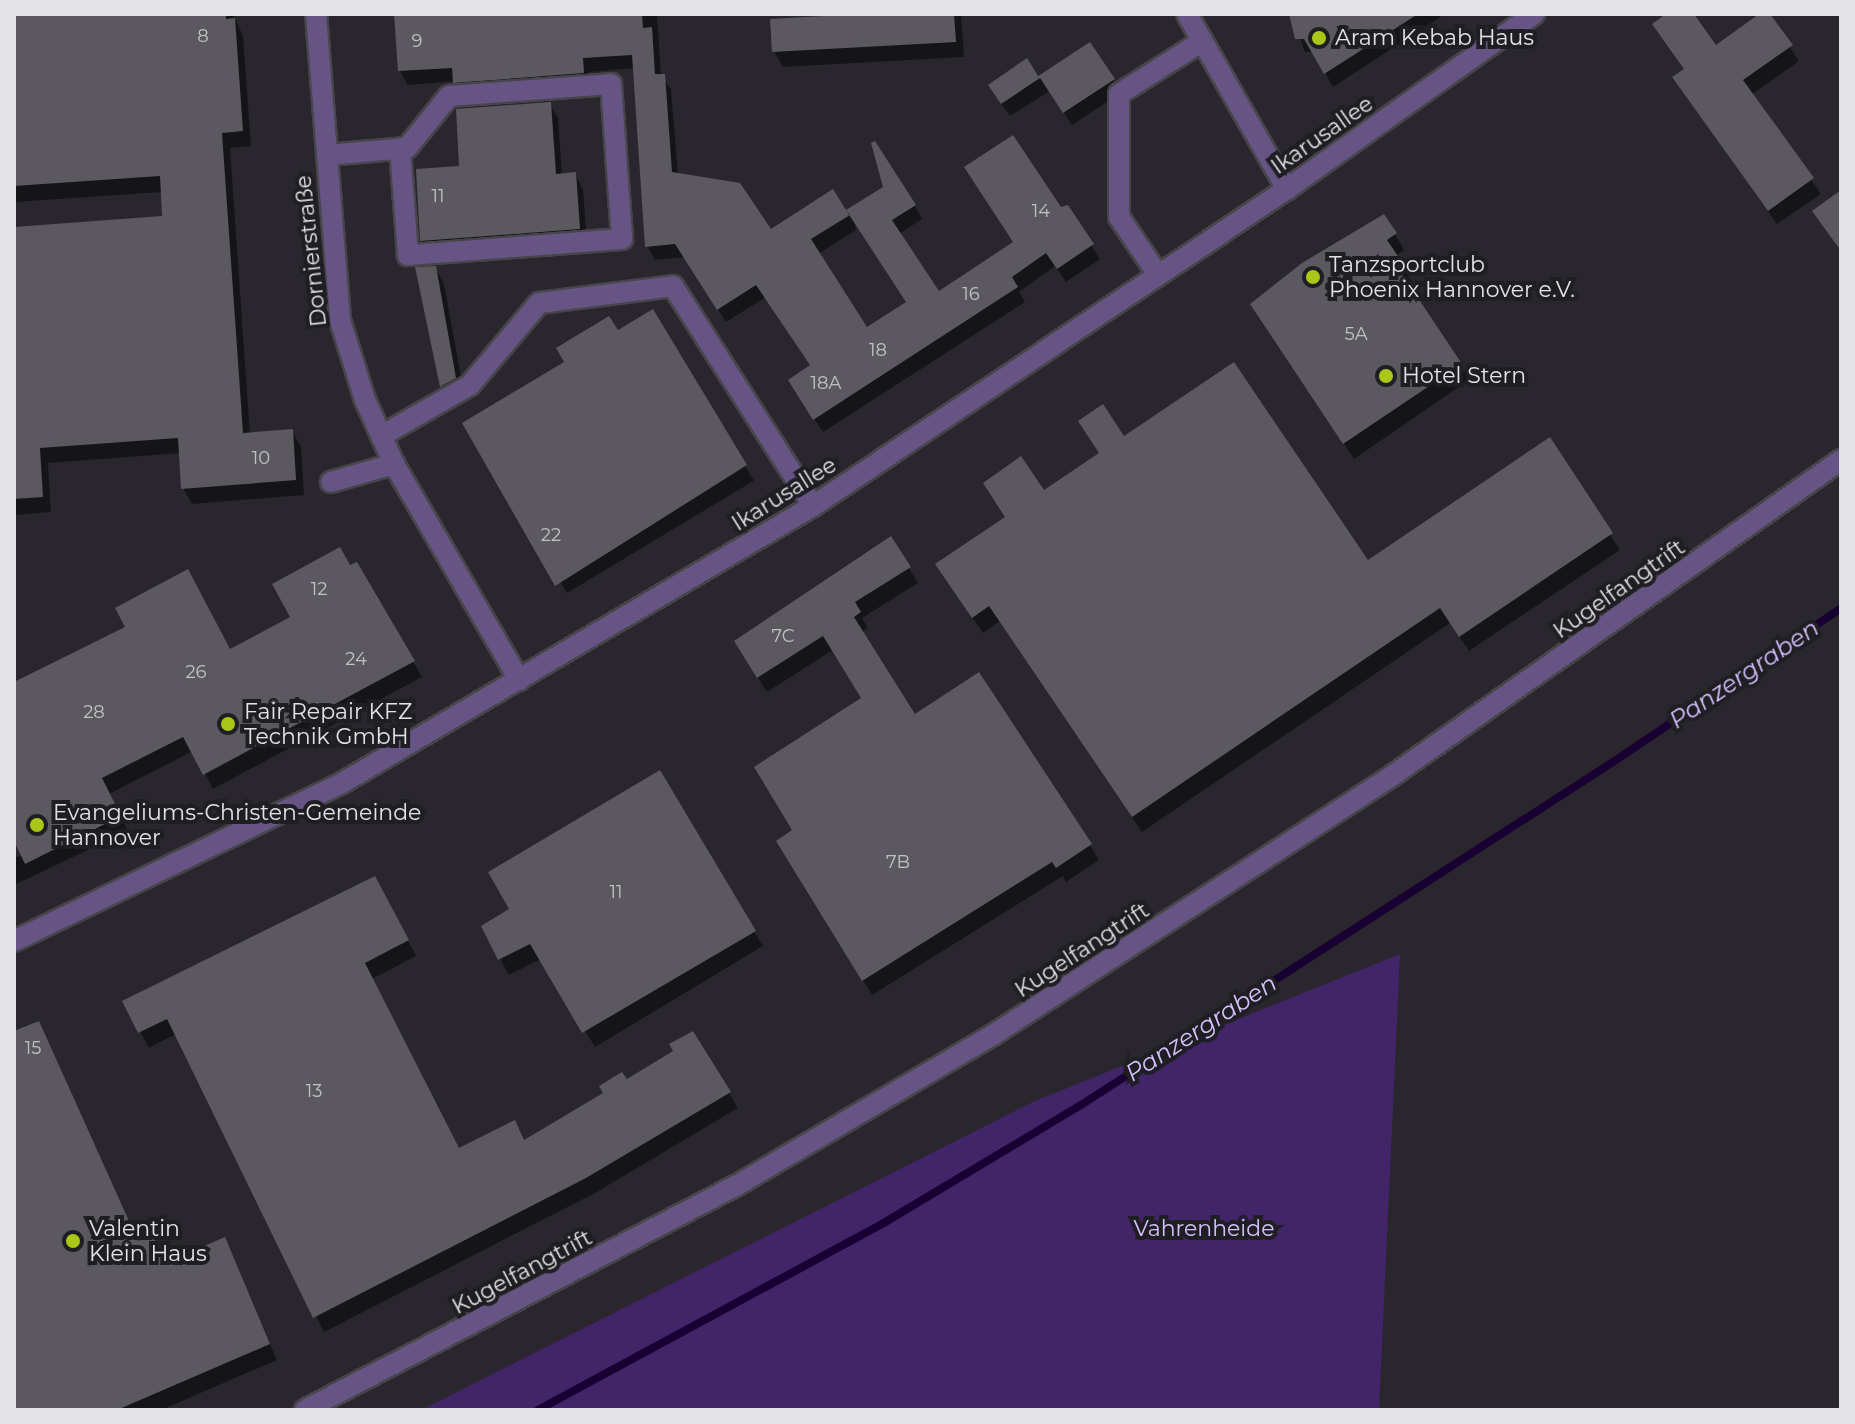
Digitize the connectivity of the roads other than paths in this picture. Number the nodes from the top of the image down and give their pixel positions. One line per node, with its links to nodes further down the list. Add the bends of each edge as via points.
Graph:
1 (316, 14): 6 (street, Dornierstraße)
2 (1187, 14): 4 (street)
3 (1526, 16): 7 (street, Ikarusallee)
4 (1201, 42): 7 (street); 8 (street, via 1119,94 1119,217)
5 (400, 148): 5 (street, via 407,148 449,96 611,84 622,239 408,255); 6 (street)
6 (327, 155): 9 (street, Dornierstraße, via 340,320)
7 (1287, 189): 8 (street, Ikarusallee)
8 (1158, 275): 13 (street, Ikarusallee)
9 (381, 436): 11 (street, Dornierstraße); 13 (street, via 470,385 539,303 673,286)
10 (1841, 460): 16 (street, Kugelfangtrift, via 1396,773 993,1035 744,1181)
11 (394, 464): 12 (street); 14 (street, Dornierstraße)
12 (331, 482)
13 (813, 506): 14 (street, Ikarusallee)
14 (519, 680): 15 (street, Ikarusallee, via 342,783)
15 (14, 941)
16 (305, 1410)

